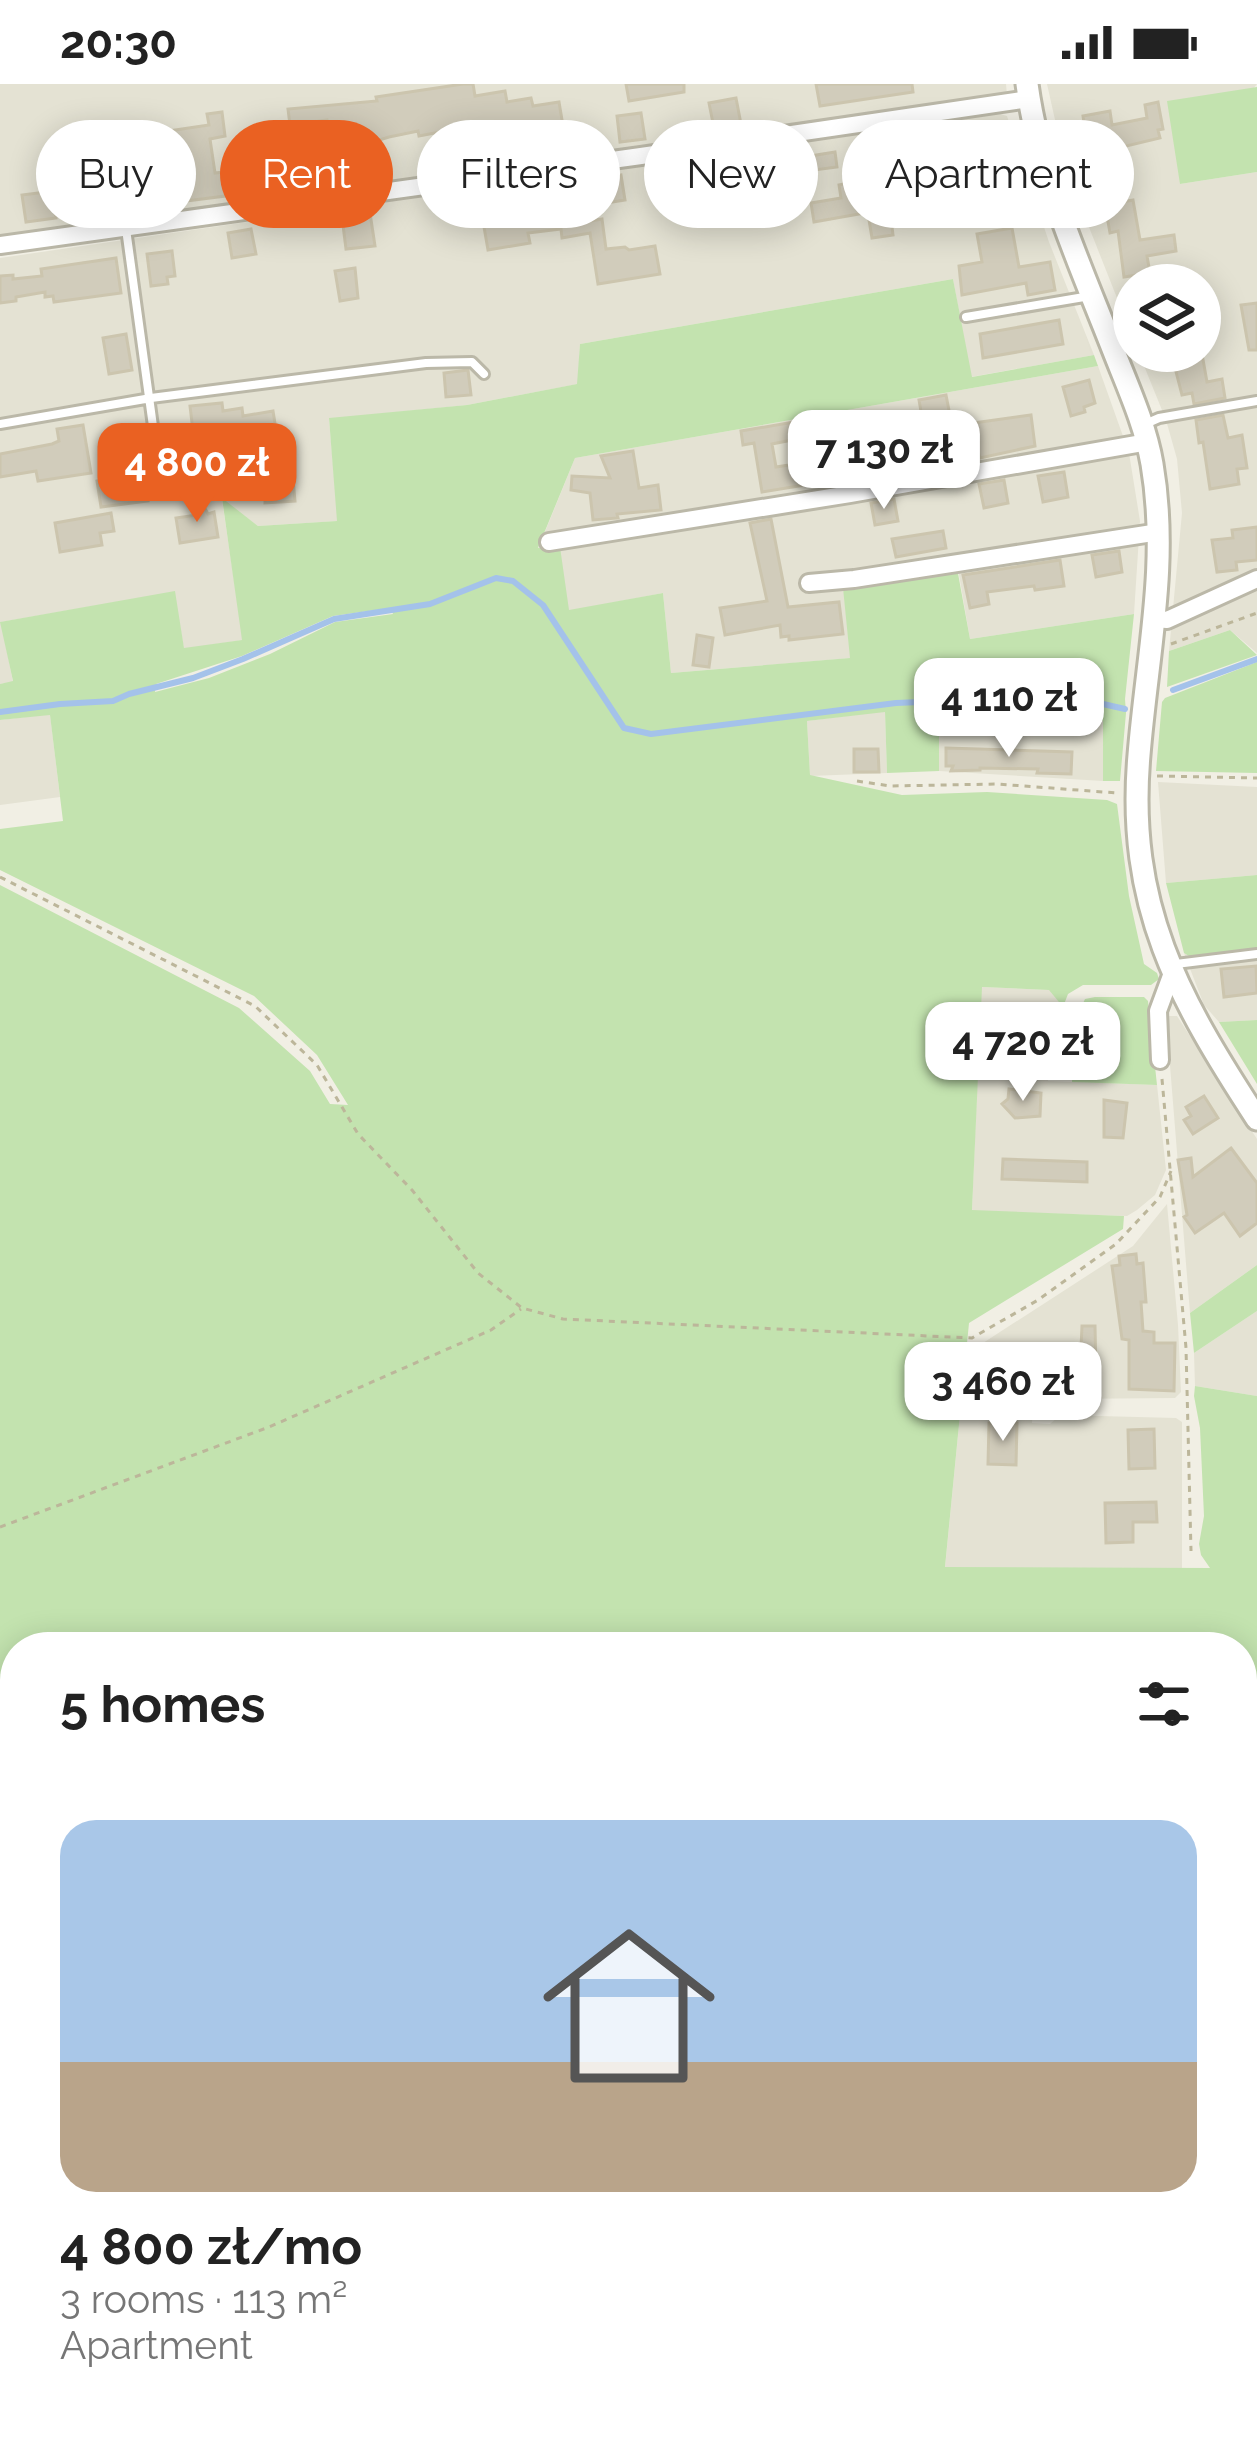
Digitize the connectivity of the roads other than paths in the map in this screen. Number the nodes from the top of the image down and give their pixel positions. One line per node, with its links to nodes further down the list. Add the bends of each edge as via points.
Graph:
1 (1028, 92): 2 (street); 5 (street)
2 (196, 217)
3 (126, 228): 4 (street); 8 (lane)
4 (0, 245)
5 (1092, 295): 6 (lane); 11 (street)
6 (966, 317)
7 (484, 374): 8 (lane, via 472,362 426,363)
8 (151, 398): 10 (lane); 12 (lane)
9 (1257, 401): 11 (lane, via 1159,418)
10 (0, 424)
11 (1145, 434): 13 (street); 14 (street, via 850,494)
12 (159, 470)
13 (1159, 532): 16 (street); 17 (street)
14 (549, 542)
15 (1257, 579): 17 (street)
16 (808, 583)
17 (1155, 619): 19 (street, via 1137,784 1148,895)
18 (1257, 954): 19 (lane)
19 (1170, 969): 20 (street, via 1159,1011); 21 (street)
20 (1160, 1060)
21 (1257, 1119)

